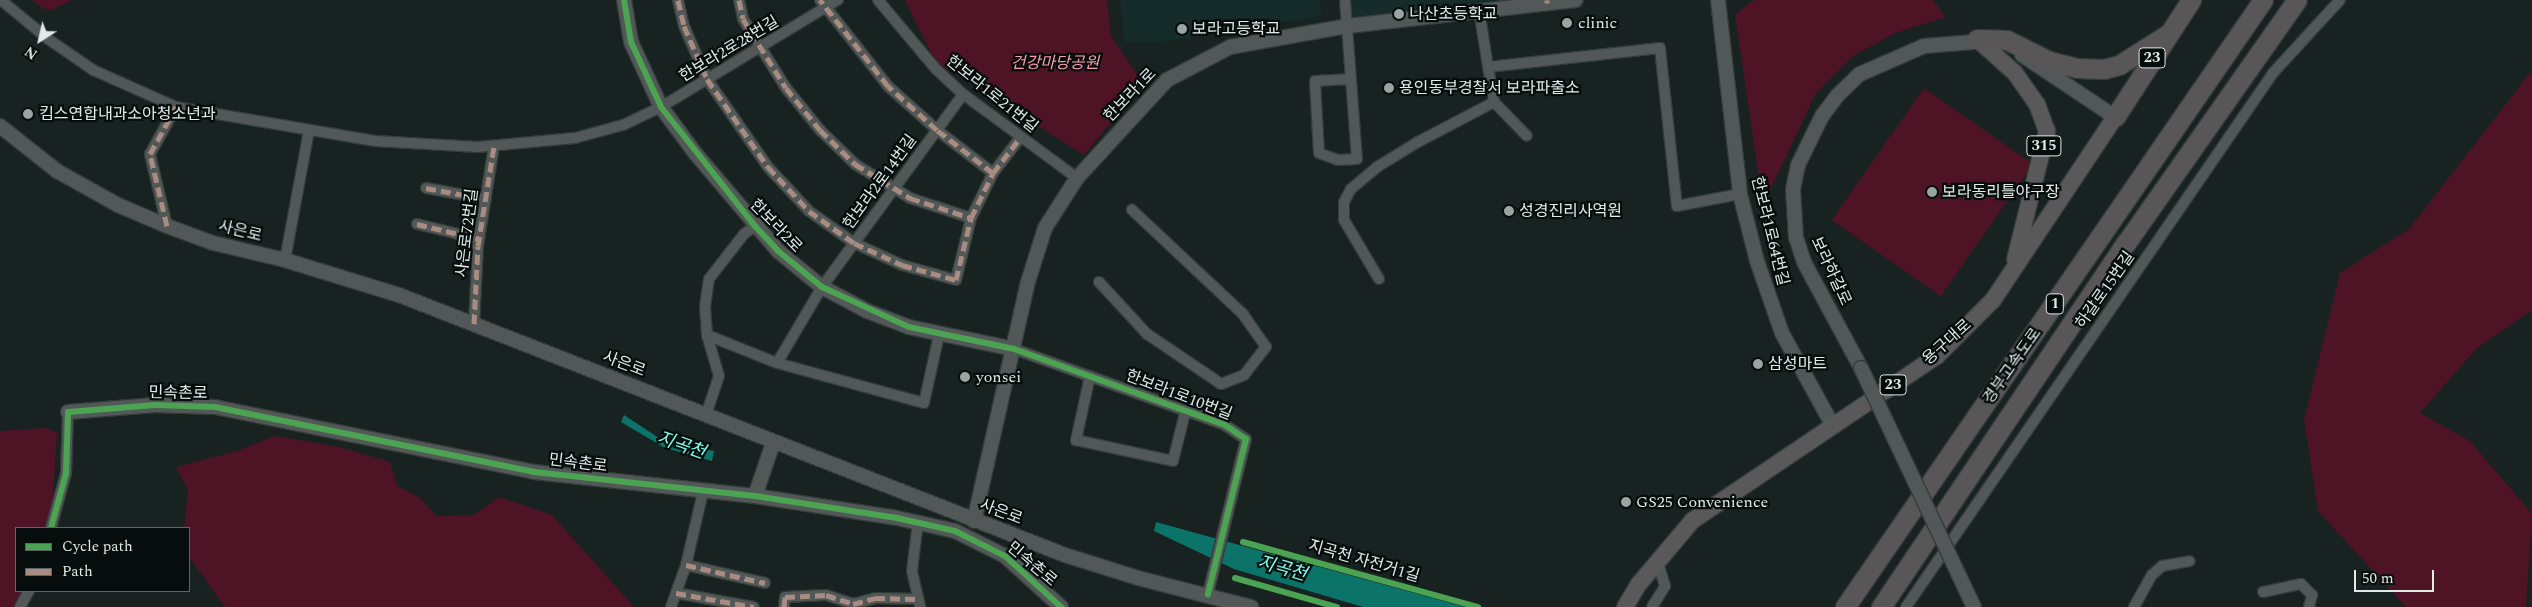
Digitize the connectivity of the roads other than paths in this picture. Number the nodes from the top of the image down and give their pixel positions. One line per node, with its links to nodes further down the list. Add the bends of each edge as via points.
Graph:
1 (1, 0): 26 (street, 한보라2로28번길, via 48,39 93,70)
2 (624, 0): 27 (street, 한보라2로, via 631,42)
3 (678, 0): 22 (street, via 684,26)
4 (740, 0): 20 (street, via 743,19)
5 (838, 0): 15 (street, 한보라2로28번길)
6 (878, 0): 24 (street, 한보라1로21번길, via 930,63)
7 (1345, 0): 17 (street)
8 (1576, 0): 14 (street, 한보라1로)
9 (1718, 0): 39 (street, 한보라1로64번길)
10 (2191, 0): 18 (highway, 용구대로 / 23)
11 (2263, 0): 86 (highway, 경부고속도로 / 1)
12 (2297, 0): 87 (highway, 경부고속도로 / 1, via 2126,243)
13 (2340, 0): 88 (street, 하갈로15번길, via 2273,73)
14 (1547, 2): 16 (street, 한보라1로)
15 (822, 4): 20 (street, 한보라2로28번길); 31 (street, via 888,86)
16 (1479, 10): 17 (street, 한보라1로); 21 (street)
17 (1348, 26): 23 (street); 36 (street, 한보라1로, via 1230,47 1199,61 1167,80 1151,95)
18 (2168, 34): 19 (highway, via 2119,65 2104,69 2077,68 2049,61 2007,40); 28 (highway, 용구대로 / 23)
19 (1977, 39): 28 (street, 보라하갈로, via 2004,44); 49 (main road, 315, via 2016,73 2037,104 2048,131); 89 (street, 보라하갈로, bridge, via 1924,46 1860,74 1838,94 1822,116 1798,165 1792,189 1796,238 1804,262 1861,368)
20 (760, 48): 22 (street, 한보라2로28번길); 38 (street, via 820,130 856,164)
21 (1488, 67): 25 (street); 39 (street, via 1660,48 1677,206)
22 (707, 79): 27 (street, 한보라2로28번길); 47 (street, via 768,166 809,211)
23 (1350, 79): 23 (street, via 1315,81 1319,153 1338,160 1357,159)
24 (963, 94): 31 (street, 한보라2로14번길); 33 (street, 한보라1로21번길)
25 (1494, 102): 32 (street); 50 (street, via 1416,143 1377,167 1351,189 1344,202 1344,220)
26 (176, 107): 30 (street, 한보라2로28번길); 44 (street, via 150,154)
27 (661, 108): 34 (street, 한보라2로28번길, via 623,124 575,138); 45 (street, 한보라2로)
28 (2115, 117): 49 (main road, 용구대로 / 23)
29 (0, 126): 44 (street, 사은로, via 57,171 118,205)
30 (309, 130): 34 (street, 한보라2로28번길, via 418,145); 48 (street)
31 (937, 130): 35 (street); 38 (street, 한보라2로14번길)
32 (1528, 136)
33 (1020, 138): 35 (street); 36 (street, 한보라1로21번길)
34 (494, 146): 40 (street, 사은로72번길)
35 (993, 173): 42 (street)
36 (1077, 178): 56 (street, 한보라1로, via 1044,228 1027,285)
37 (426, 188): 40 (street)
38 (893, 190): 42 (street, via 952,214); 47 (street, 한보라2로14번길)
39 (1740, 194): 62 (street, 한보라1로64번길, via 1775,315)
40 (486, 199): 46 (street, 사은로72번길)
41 (1132, 210): 51 (street, via 1244,315 1266,347 1244,375 1221,384 1174,356 1147,334)
42 (971, 218): 47 (street, via 956,280 902,265)
43 (417, 224): 46 (street)
44 (167, 226): 48 (street, 사은로, via 213,243)
45 (755, 226): 52 (street, 한보라2로, via 778,251); 54 (street, via 744,234 709,279 705,307)
46 (479, 239): 53 (street, 사은로72번길)
47 (854, 243): 52 (street, 한보라2로14번길)
48 (285, 260): 53 (street, 사은로, via 399,295)
49 (2011, 274): 62 (main road, 용구대로 / 23, via 1992,300 1937,356)
50 (1379, 279)
51 (1099, 282)
52 (822, 287): 55 (street, 한보라2로, via 867,311); 57 (street, 한보라2로14번길)
53 (474, 324): 61 (street, 사은로)
54 (707, 335): 57 (street); 61 (street, via 719,376)
55 (939, 335): 56 (street, 한보라2로); 57 (street, via 924,403)
56 (1014, 349): 58 (street, 한보라1로10번길); 66 (street, 한보라1로)
57 (777, 363)
58 (1090, 376): 60 (street, 한보라1로10번길); 60 (street, via 1076,440 1173,461)
59 (68, 412): 64 (street, 민속촌로, via 155,405 215,407 534,472); 68 (street, via 66,473)
60 (1186, 413): 73 (street, 한보라1로10번길, via 1225,425 1246,439)
61 (706, 415): 63 (street, 사은로)
62 (1833, 426): 69 (main road, 용구대로 / 23, via 1713,505 1692,521)
63 (772, 443): 65 (street); 66 (street, 사은로)
64 (703, 492): 65 (street, 민속촌로); 71 (street)
65 (755, 496): 67 (street, 민속촌로)
66 (974, 521): 73 (street, 사은로, via 1138,578)
67 (918, 522): 77 (street, via 912,572); 82 (street, 민속촌로, via 955,531 1005,556)
68 (51, 527)
69 (1657, 560): 84 (main road, 용구대로 / 23); 85 (street, via 1665,586)
70 (2190, 561): 90 (street, via 2162,566 2152,576)
71 (686, 565): 72 (street); 76 (street)
72 (765, 584)
73 (1210, 587): 83 (street, 사은로)
74 (28, 592): 78 (street)
75 (2263, 592): 91 (street, via 2302,584 2312,595)
76 (676, 593): 79 (street); 80 (street)
77 (919, 603): 81 (street, via 875,598 853,604 826,595 785,597)
78 (20, 607)
79 (671, 607)
80 (754, 607)
81 (784, 607)
82 (1061, 607)
83 (1251, 607)
84 (1625, 607)
85 (1652, 607)
86 (1845, 607)
87 (1881, 607)
88 (1906, 607)
89 (1974, 607)
90 (2134, 607)
91 (2309, 607)

